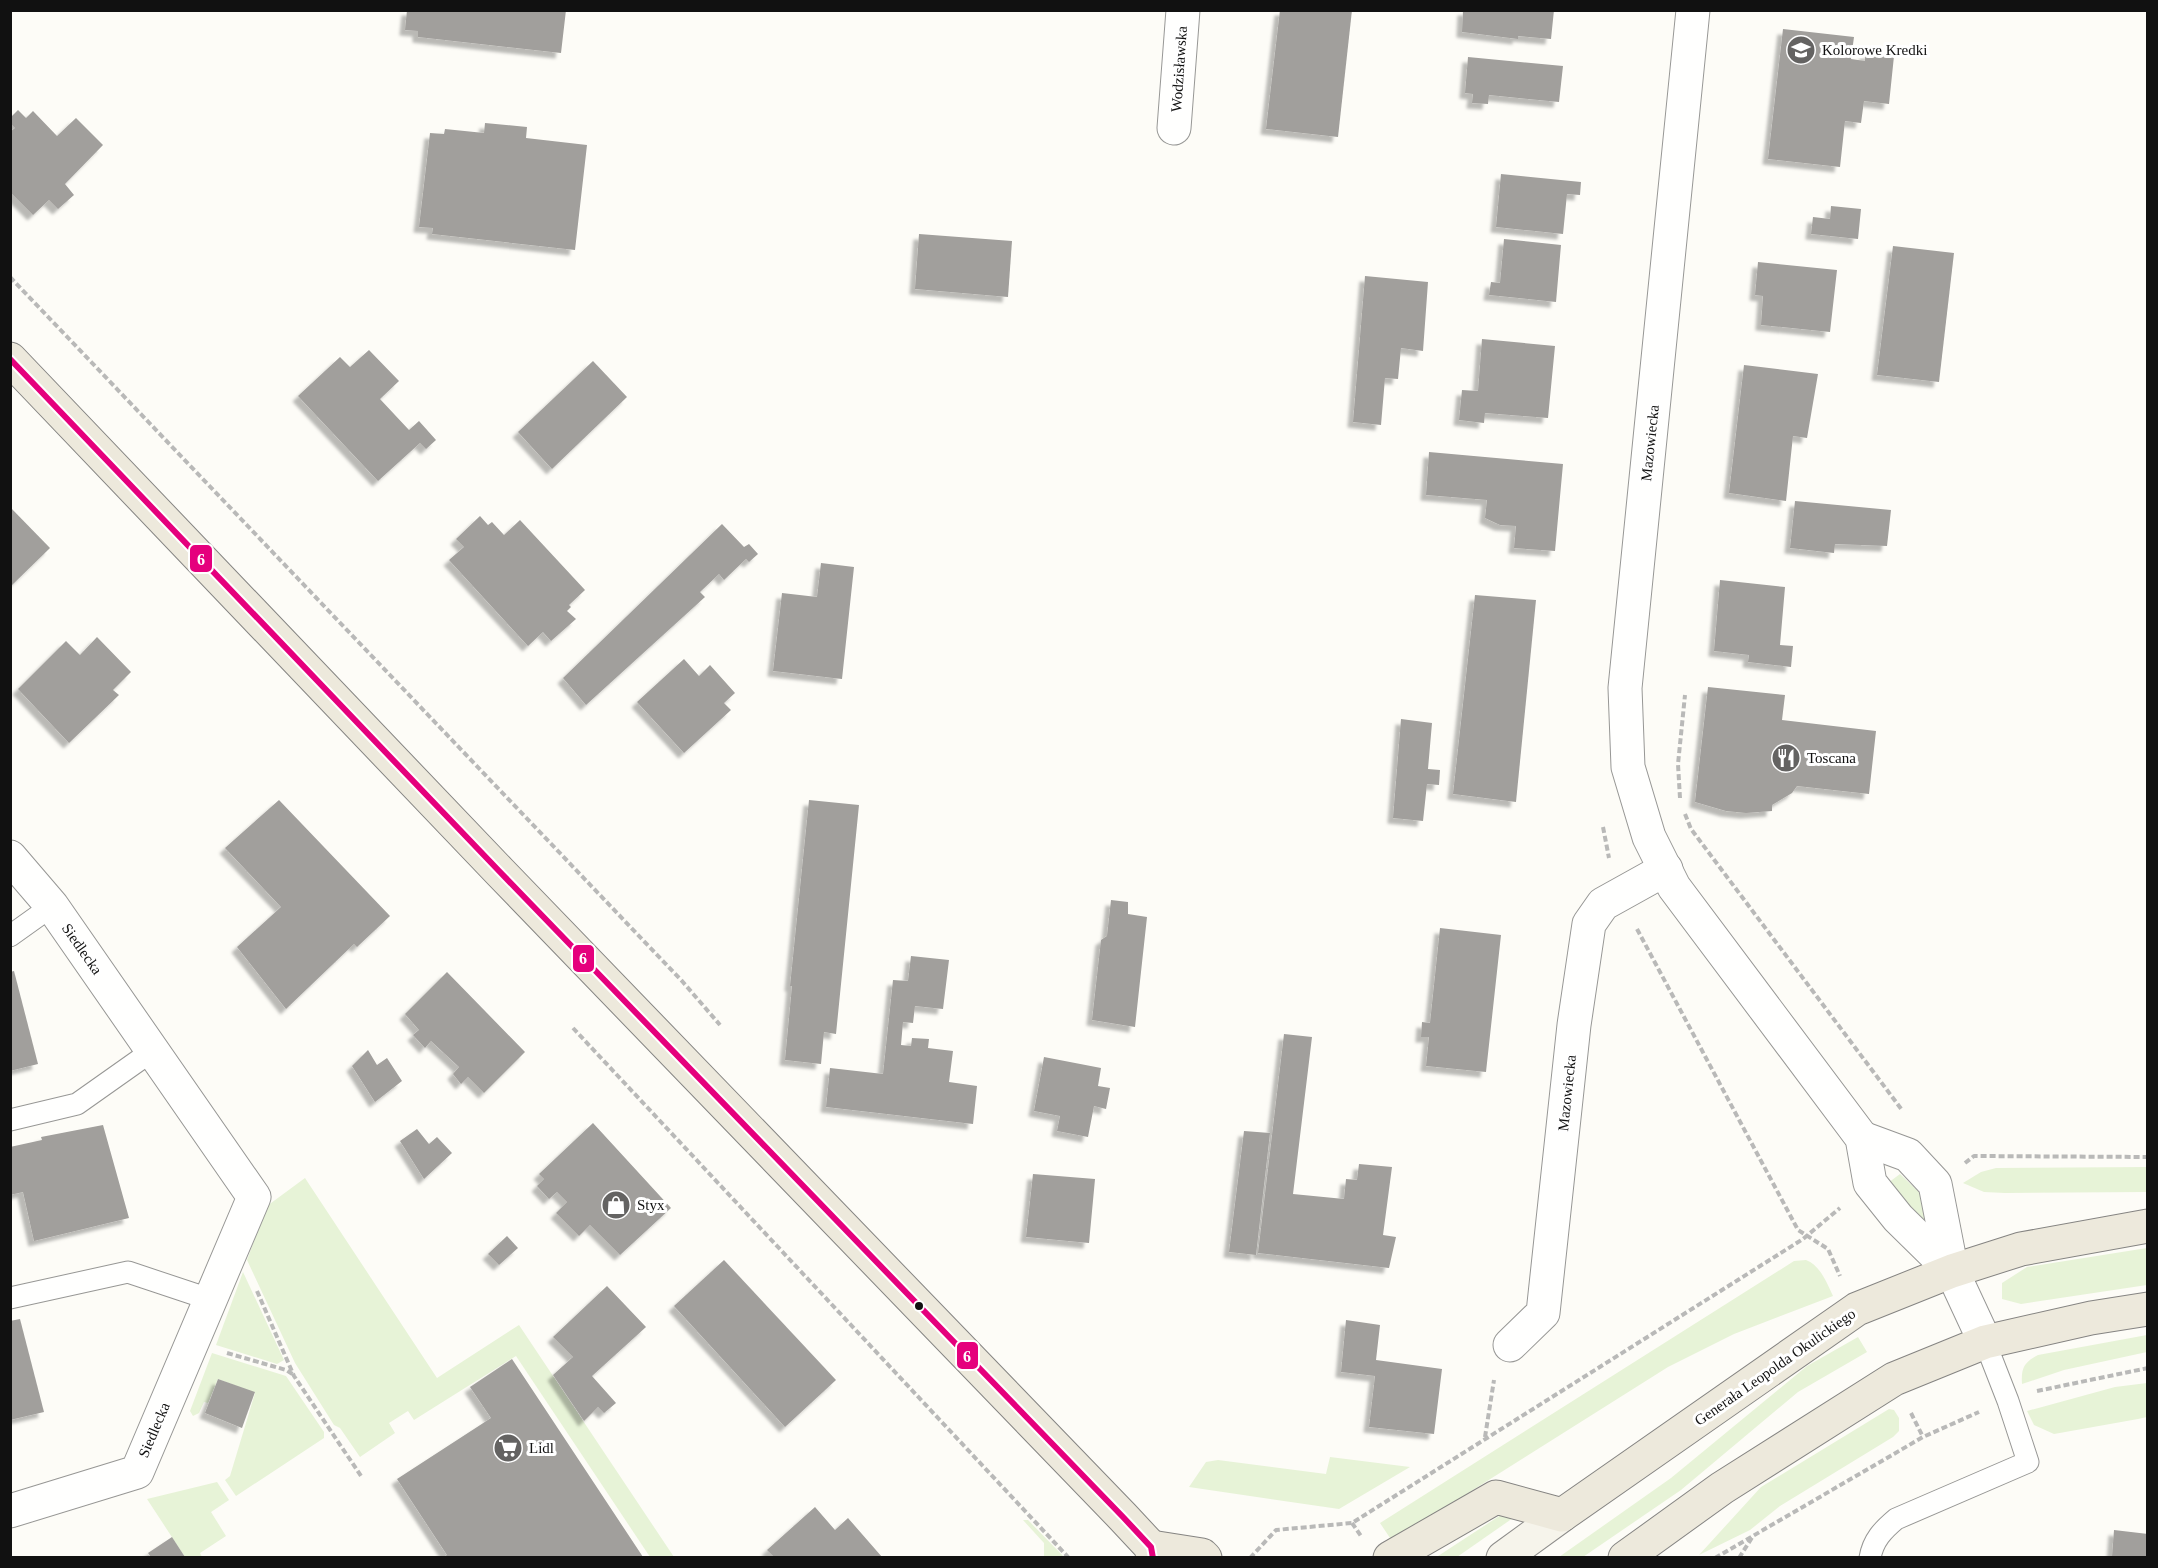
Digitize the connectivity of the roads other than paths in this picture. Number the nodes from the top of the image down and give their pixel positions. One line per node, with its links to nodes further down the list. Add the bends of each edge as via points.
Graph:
1 (1183, 10): 3 (street, Wodzisławska)
2 (1693, 10): 6 (street, Mazowiecka, via 1625,688 1628,767 1649,837)
3 (1174, 128)
4 (10, 359): 21 (main road)
5 (10, 857): 7 (street, Siedlecka)
6 (1666, 869): 11 (street, Mazowiecka, via 1674,887); 18 (street, Mazowiecka, via 1603,904 1589,924 1574,1025 1543,1313)
7 (52, 906): 8 (lane); 9 (street, Siedlecka)
8 (10, 936)
9 (152, 1051): 10 (lane, via 77,1104); 15 (street, Siedlecka, via 254,1197)
10 (10, 1120)
11 (1862, 1138): 13 (street, Mazowiecka, via 1870,1183 1898,1218); 13 (street, Mazowiecka, via 1908,1155 1935,1184)
12 (2148, 1226): 13 (main road, Generała Leopolda Okulickiego, via 2021,1249)
13 (1952, 1271): 17 (street, Mazowiecka); 20 (main road, Generała Leopolda Okulickiego, via 1857,1309)
14 (10, 1298): 15 (lane, via 128,1272)
15 (209, 1299): 19 (street, Siedlecka, via 137,1472)
16 (2148, 1309): 17 (main road)
17 (1985, 1342): 25 (main road, via 1894,1378 1722,1488); 26 (lane, via 2028,1462 1896,1519 1882,1532)
18 (1510, 1345)
19 (10, 1511)
20 (1562, 1515): 23 (main road, via 1496,1497); 24 (main road, Generała Leopolda Okulickiego)
21 (1152, 1552): 22 (main road)
22 (1204, 1557)
23 (1390, 1557)
24 (1503, 1557)
25 (1625, 1557)
26 (1870, 1557)

